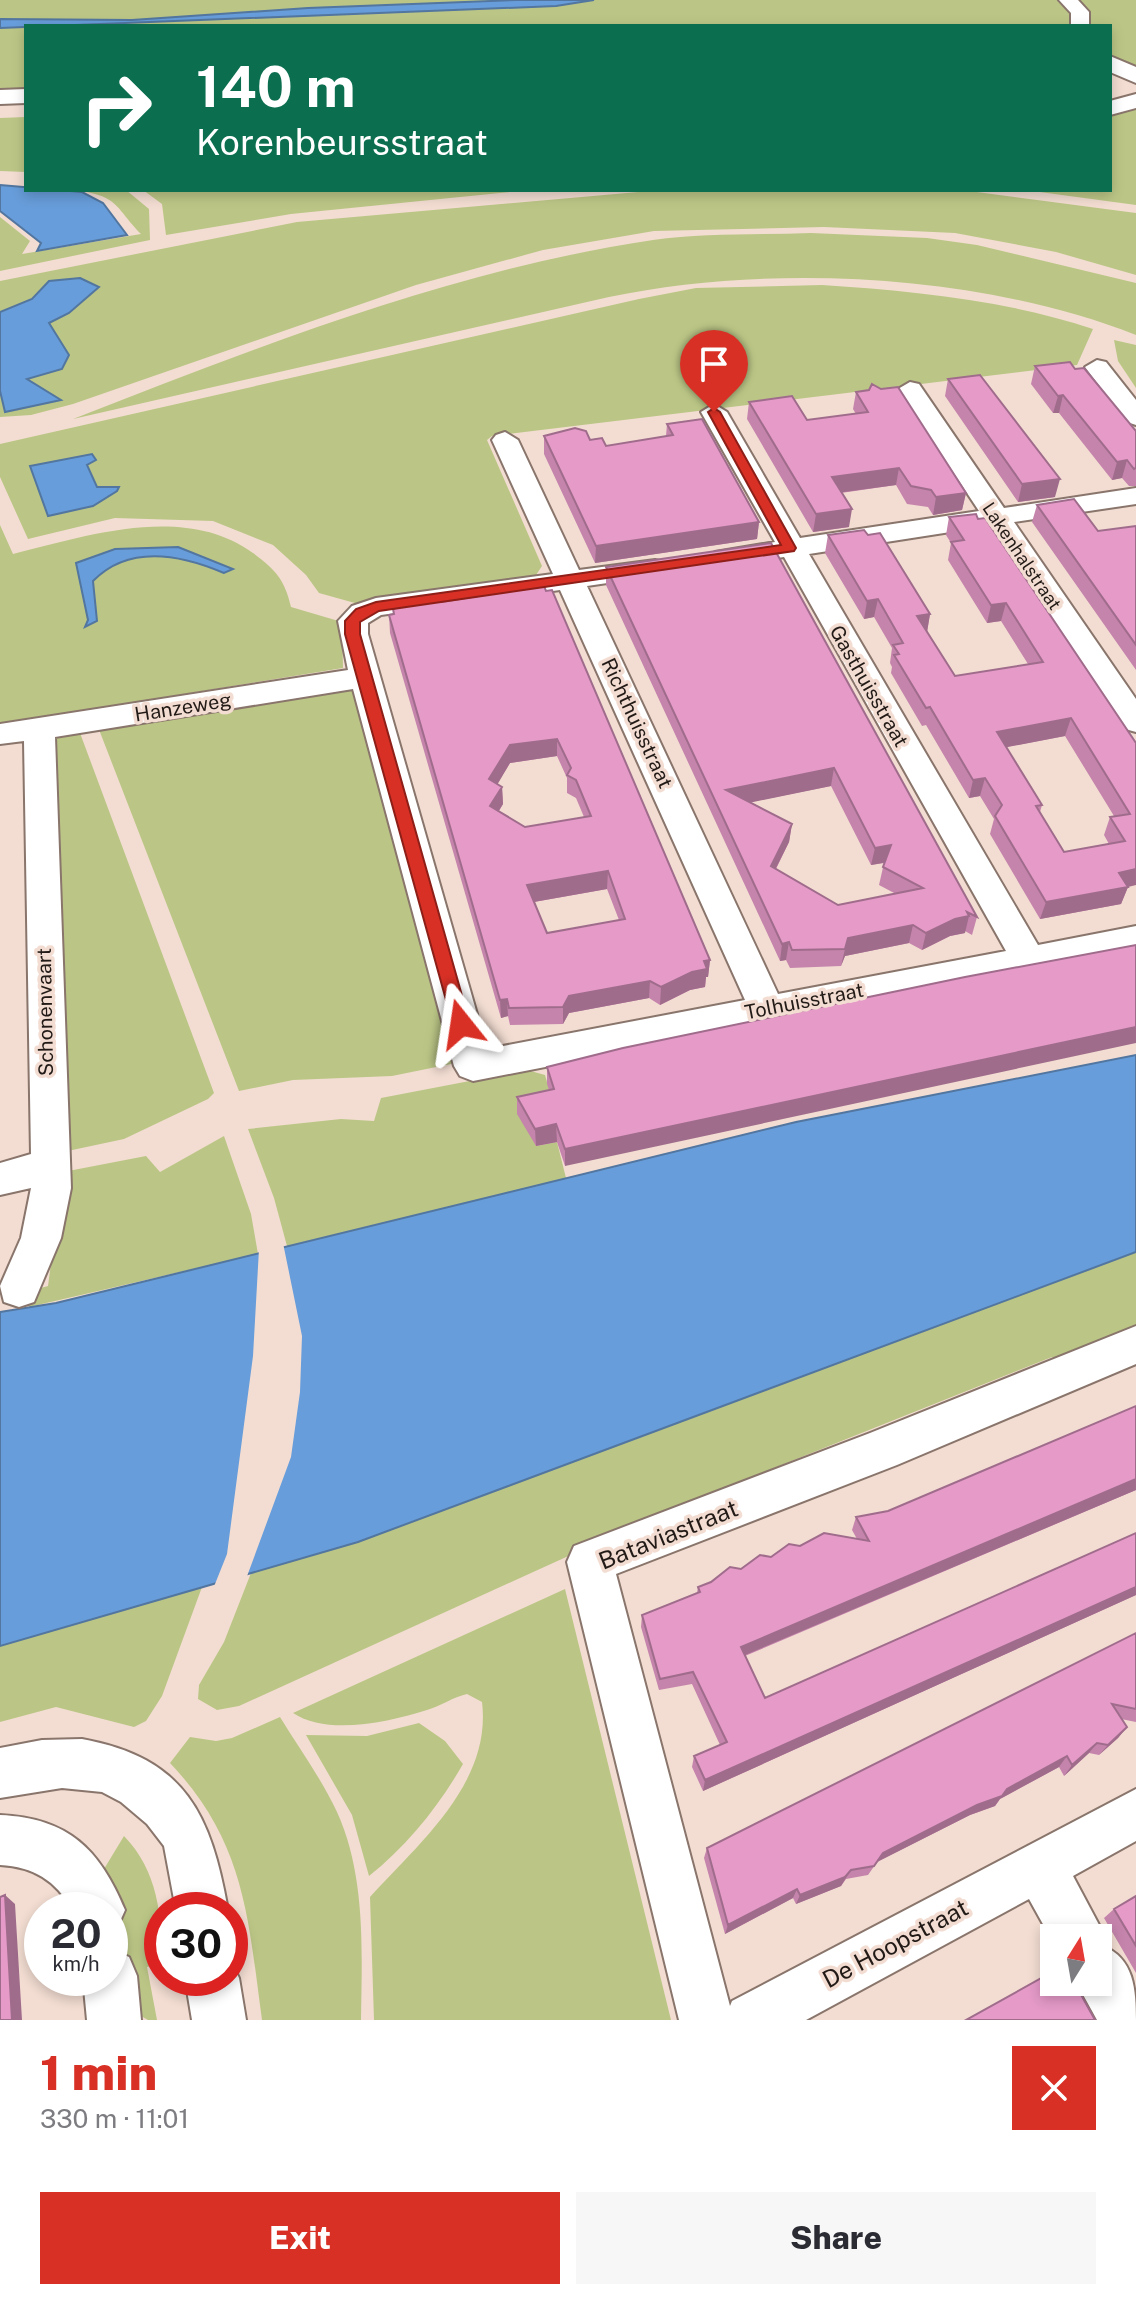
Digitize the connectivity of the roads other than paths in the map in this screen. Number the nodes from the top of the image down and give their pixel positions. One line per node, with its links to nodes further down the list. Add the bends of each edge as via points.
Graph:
1 (1068, 0): 2 (street, via 1080,12)
2 (1080, 24)
3 (24, 96): 4 (highway)
4 (0, 97)
5 (1136, 101): 6 (highway)
6 (1112, 107)
7 (24, 113): 8 (highway)
8 (0, 114)
9 (1097, 367): 12 (street)
10 (910, 389): 15 (street, Lakenhalstraat)
11 (714, 412): 16 (street, Gasthuisstraat)
12 (1136, 417)
13 (505, 440): 17 (street, Richthuisstraat)
14 (1136, 496): 15 (street)
15 (995, 517): 16 (street); 19 (street, Lakenhalstraat)
16 (789, 548): 17 (street); 23 (street, Gasthuisstraat)
17 (571, 581): 18 (street, via 362,612 353,621 353,634); 24 (street, Richthuisstraat)
18 (365, 677): 20 (street, Hanzeweg); 24 (street, Tolhuisstraat, via 473,1066)
19 (1136, 722)
20 (39, 729): 21 (street, Hanzeweg); 25 (street, Schonenvaart)
21 (0, 734)
22 (1136, 939): 23 (street, Tolhuisstraat)
23 (1028, 959): 24 (street, Tolhuisstraat)
24 (767, 1008)
25 (48, 1165): 26 (street); 27 (street, Schonenvaart, via 46,1222)
26 (0, 1179)
27 (19, 1289)
28 (1136, 1345): 41 (street, Bataviastraat, via 590,1562)
29 (0, 1773): 34 (street, via 35,1763 76,1763 109,1768 138,1781 186,1836)
30 (1136, 1814): 32 (street, De Hoopstraat)
31 (0, 1840): 33 (street, via 55,1853 77,1869)
32 (1039, 1867): 35 (street); 42 (street, De Hoopstraat)
33 (93, 1892)
34 (198, 1892)
35 (1072, 1924)
36 (1112, 1994): 43 (street)
37 (112, 1996): 39 (street)
38 (215, 1996): 40 (street)
39 (114, 2020)
40 (219, 2020)
41 (706, 2020)
42 (751, 2020)
43 (1127, 2020)

